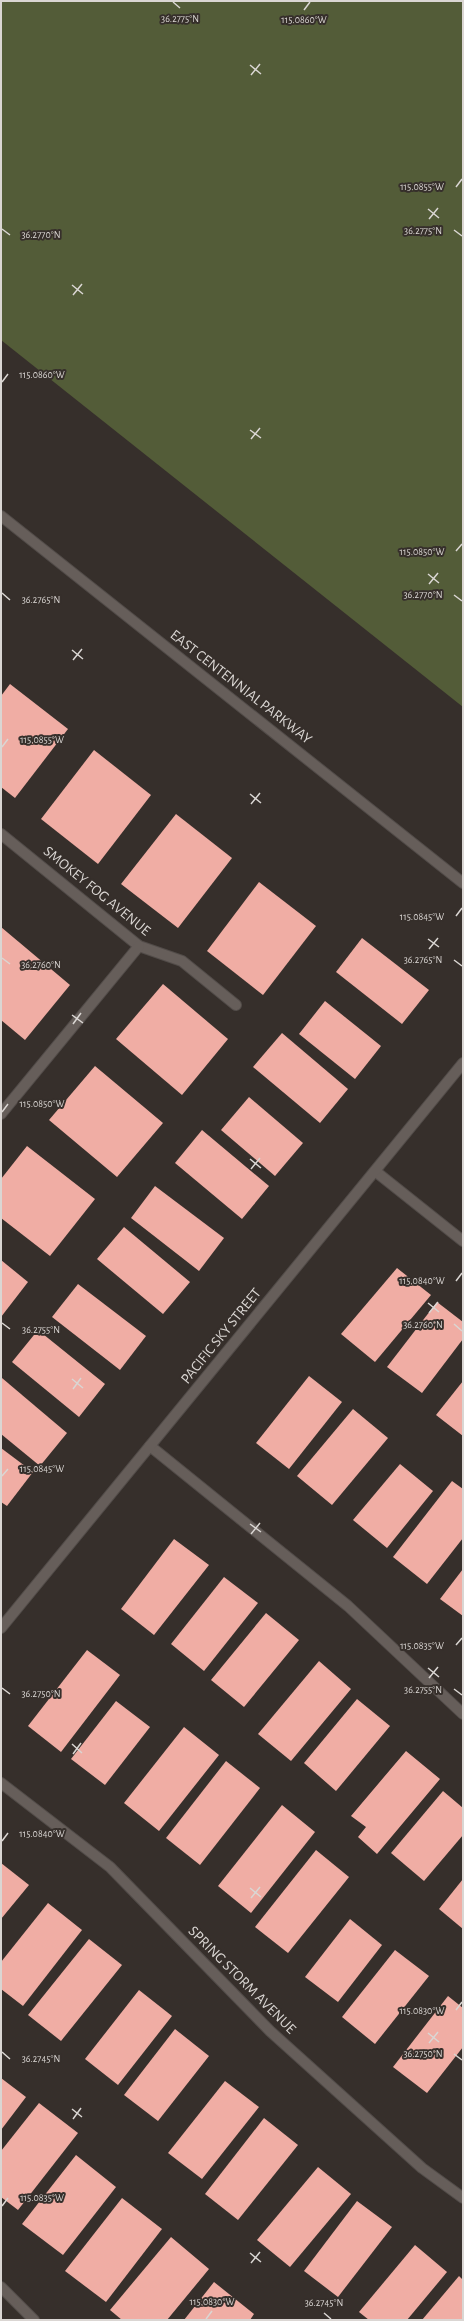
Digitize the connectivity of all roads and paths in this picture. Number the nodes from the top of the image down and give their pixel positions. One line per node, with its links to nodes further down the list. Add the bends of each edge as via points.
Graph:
1 (1, 516): 3 (street, EAST CENTENNIAL PARKWAY)
2 (1, 834): 4 (street, SMOKEY FOG AVENUE)
3 (463, 883)
4 (139, 946): 5 (street, SMOKEY FOG AVENUE, via 182,961); 7 (street)
5 (236, 1004)
6 (463, 1063): 8 (street, PACIFIC SKY STREET)
7 (1, 1114)
8 (375, 1171): 9 (street); 10 (street, PACIFIC SKY STREET)
9 (463, 1241)
10 (150, 1446): 11 (street, PACIFIC SKY STREET); 12 (street, via 348,1606)
11 (1, 1628)
12 (463, 1714)
13 (1, 1783): 14 (street, SPRING STORM AVENUE, via 110,1867 270,2031 422,2168)
14 (463, 2198)
15 (1, 2287): 16 (street)
16 (34, 2320)

